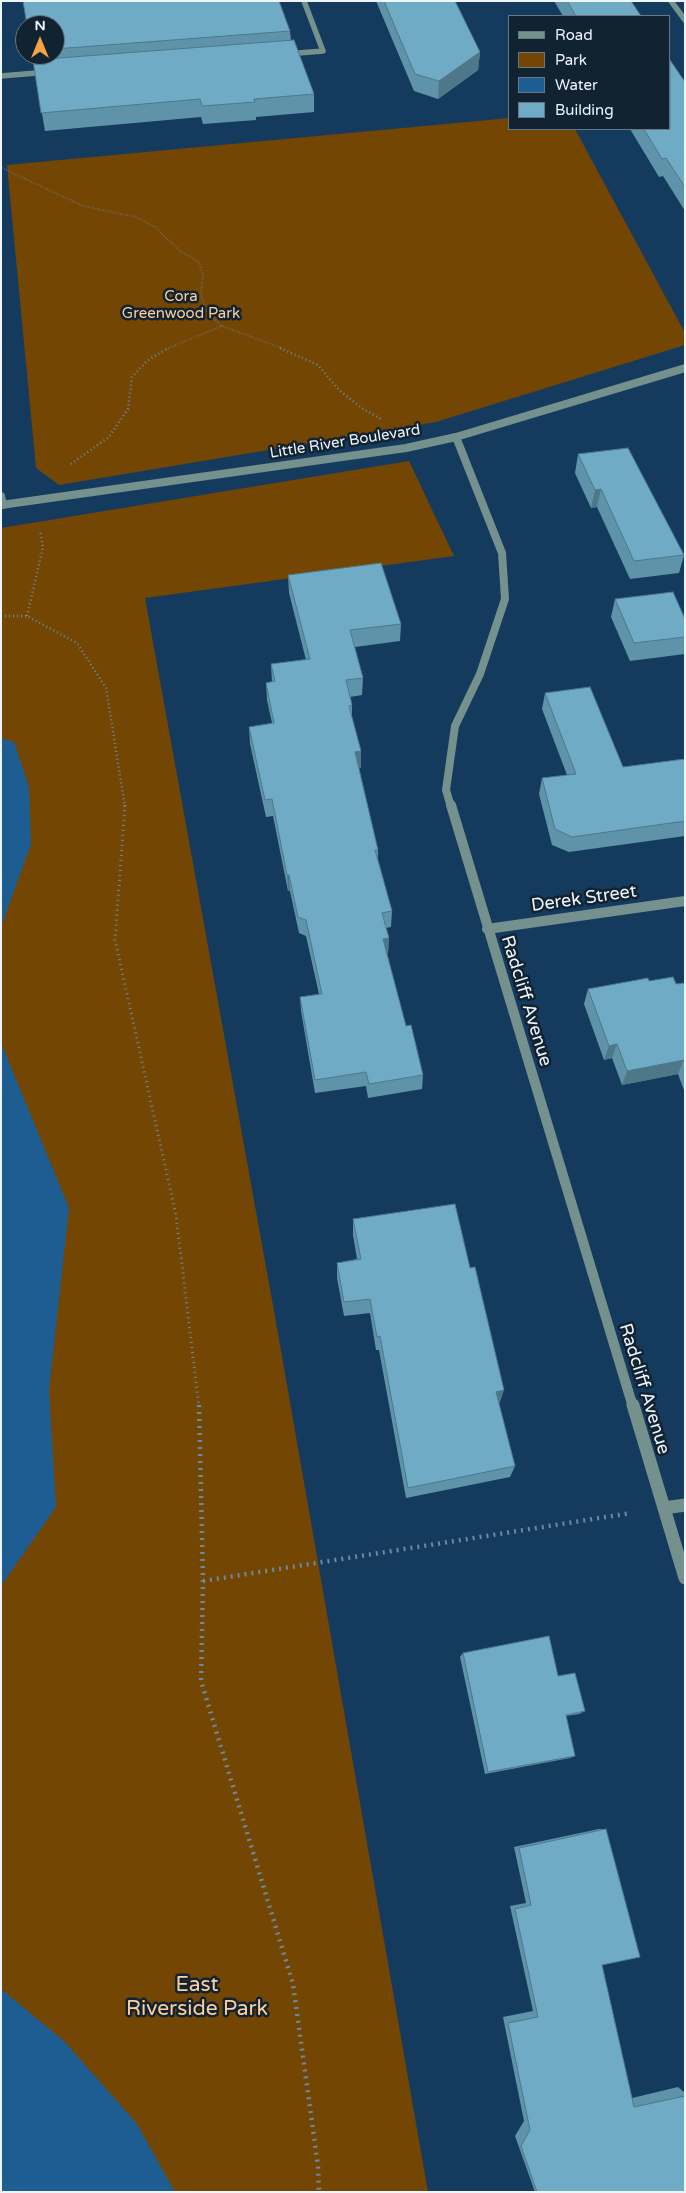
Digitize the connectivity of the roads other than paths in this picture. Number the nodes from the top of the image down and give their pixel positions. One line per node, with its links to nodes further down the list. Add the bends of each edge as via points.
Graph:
1 (304, 1): 4 (street, via 323,51)
2 (671, 1): 3 (street)
3 (685, 20)
4 (284, 54)
5 (56, 72): 6 (street)
6 (1, 76)
7 (685, 368): 8 (street, Little River Boulevard)
8 (456, 437): 10 (street, Little River Boulevard, via 387,450); 12 (street, Radcliff Avenue, via 502,552 505,599 480,674 456,726 446,790)
9 (1, 496): 10 (street)
10 (2, 505)
11 (685, 901): 12 (street, Derek Street)
12 (487, 929): 14 (street, Radcliff Avenue)
13 (685, 1504): 14 (street)
14 (664, 1508): 15 (street, Radcliff Avenue)
15 (685, 1578)

